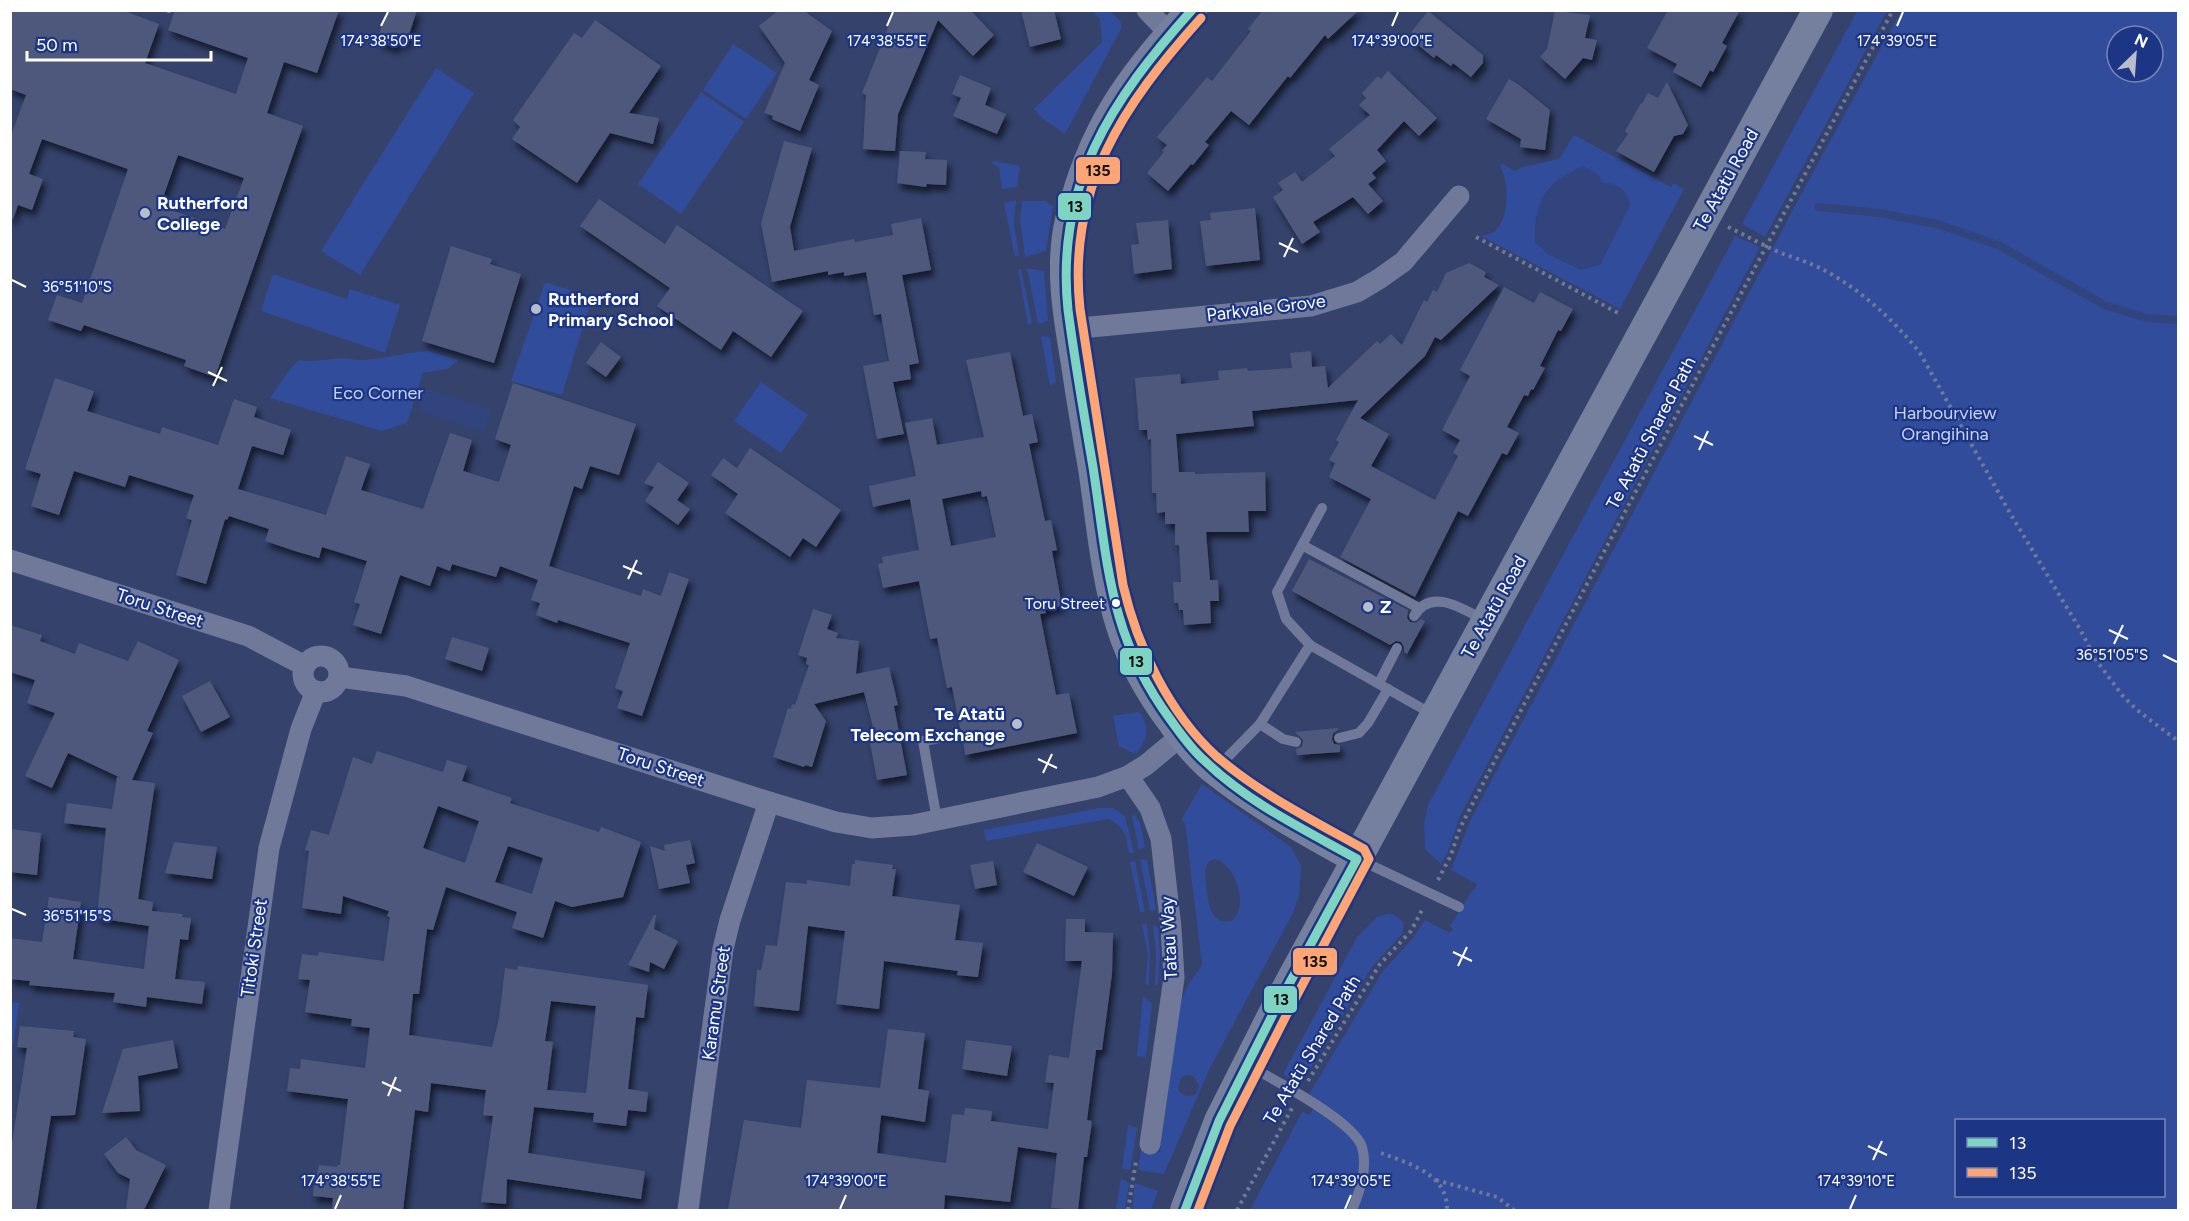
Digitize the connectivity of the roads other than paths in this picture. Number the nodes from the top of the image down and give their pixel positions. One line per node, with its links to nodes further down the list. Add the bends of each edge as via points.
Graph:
1 (1147, 10): 4 (street)
2 (1192, 10): 4 (main road)
3 (1818, 10): 10 (main road, Te Atatū Road)
4 (1170, 34): 6 (main road, via 1123,94 1089,156 1066,246)
5 (1459, 196): 6 (street, Parkvale Grove, via 1403,262 1357,292 1311,306)
6 (1070, 329): 20 (main road, via 1100,525 1121,625 1145,681)
7 (1322, 508): 8 (lane)
8 (1302, 545): 10 (lane, via 1417,612 1430,601 1444,602); 11 (lane, via 1277,592 1286,620)
9 (11, 562): 13 (street, Toru Street, via 248,636)
10 (1486, 621): 17 (main road, Te Atatū Road)
11 (1310, 645): 15 (lane); 18 (lane)
12 (1397, 648): 15 (lane)
13 (305, 666): 14 (street, via 317,656 327,657 335,663); 16 (street, via 304,681)
14 (340, 677): 16 (street, via 331,689); 25 (street, Toru Street, via 405,686)
15 (1384, 686): 17 (lane); 21 (lane, via 1368,723 1359,733)
16 (316, 691): 31 (street, Titoki Street, via 268,848)
17 (1435, 715): 27 (main road, Te Atatū Road)
18 (1260, 724): 22 (lane, via 1283,739); 23 (lane)
19 (957, 735): 26 (lane, via 922,741)
20 (1182, 735): 23 (main road); 24 (street, Toru Street)
21 (1339, 738)
22 (1296, 742)
23 (1215, 770): 27 (main road, via 1315,836)
24 (1128, 776): 26 (street, Toru Street, via 1098,787); 30 (street, Tatau Way, via 1150,808 1161,838 1174,978)
25 (769, 802): 26 (street, Toru Street, via 872,828); 32 (street, Karamu Street, via 723,949)
26 (937, 820)
27 (1357, 858): 28 (lane); 29 (main road, Te Atatū Road)
28 (1459, 907)
29 (1247, 1065): 33 (main road, Te Atatū Road, via 1219,1121); 34 (lane, via 1344,1125 1361,1145 1361,1188)
30 (1143, 1150)
31 (219, 1210)
32 (688, 1210)
33 (1185, 1210)
34 (1352, 1210)

